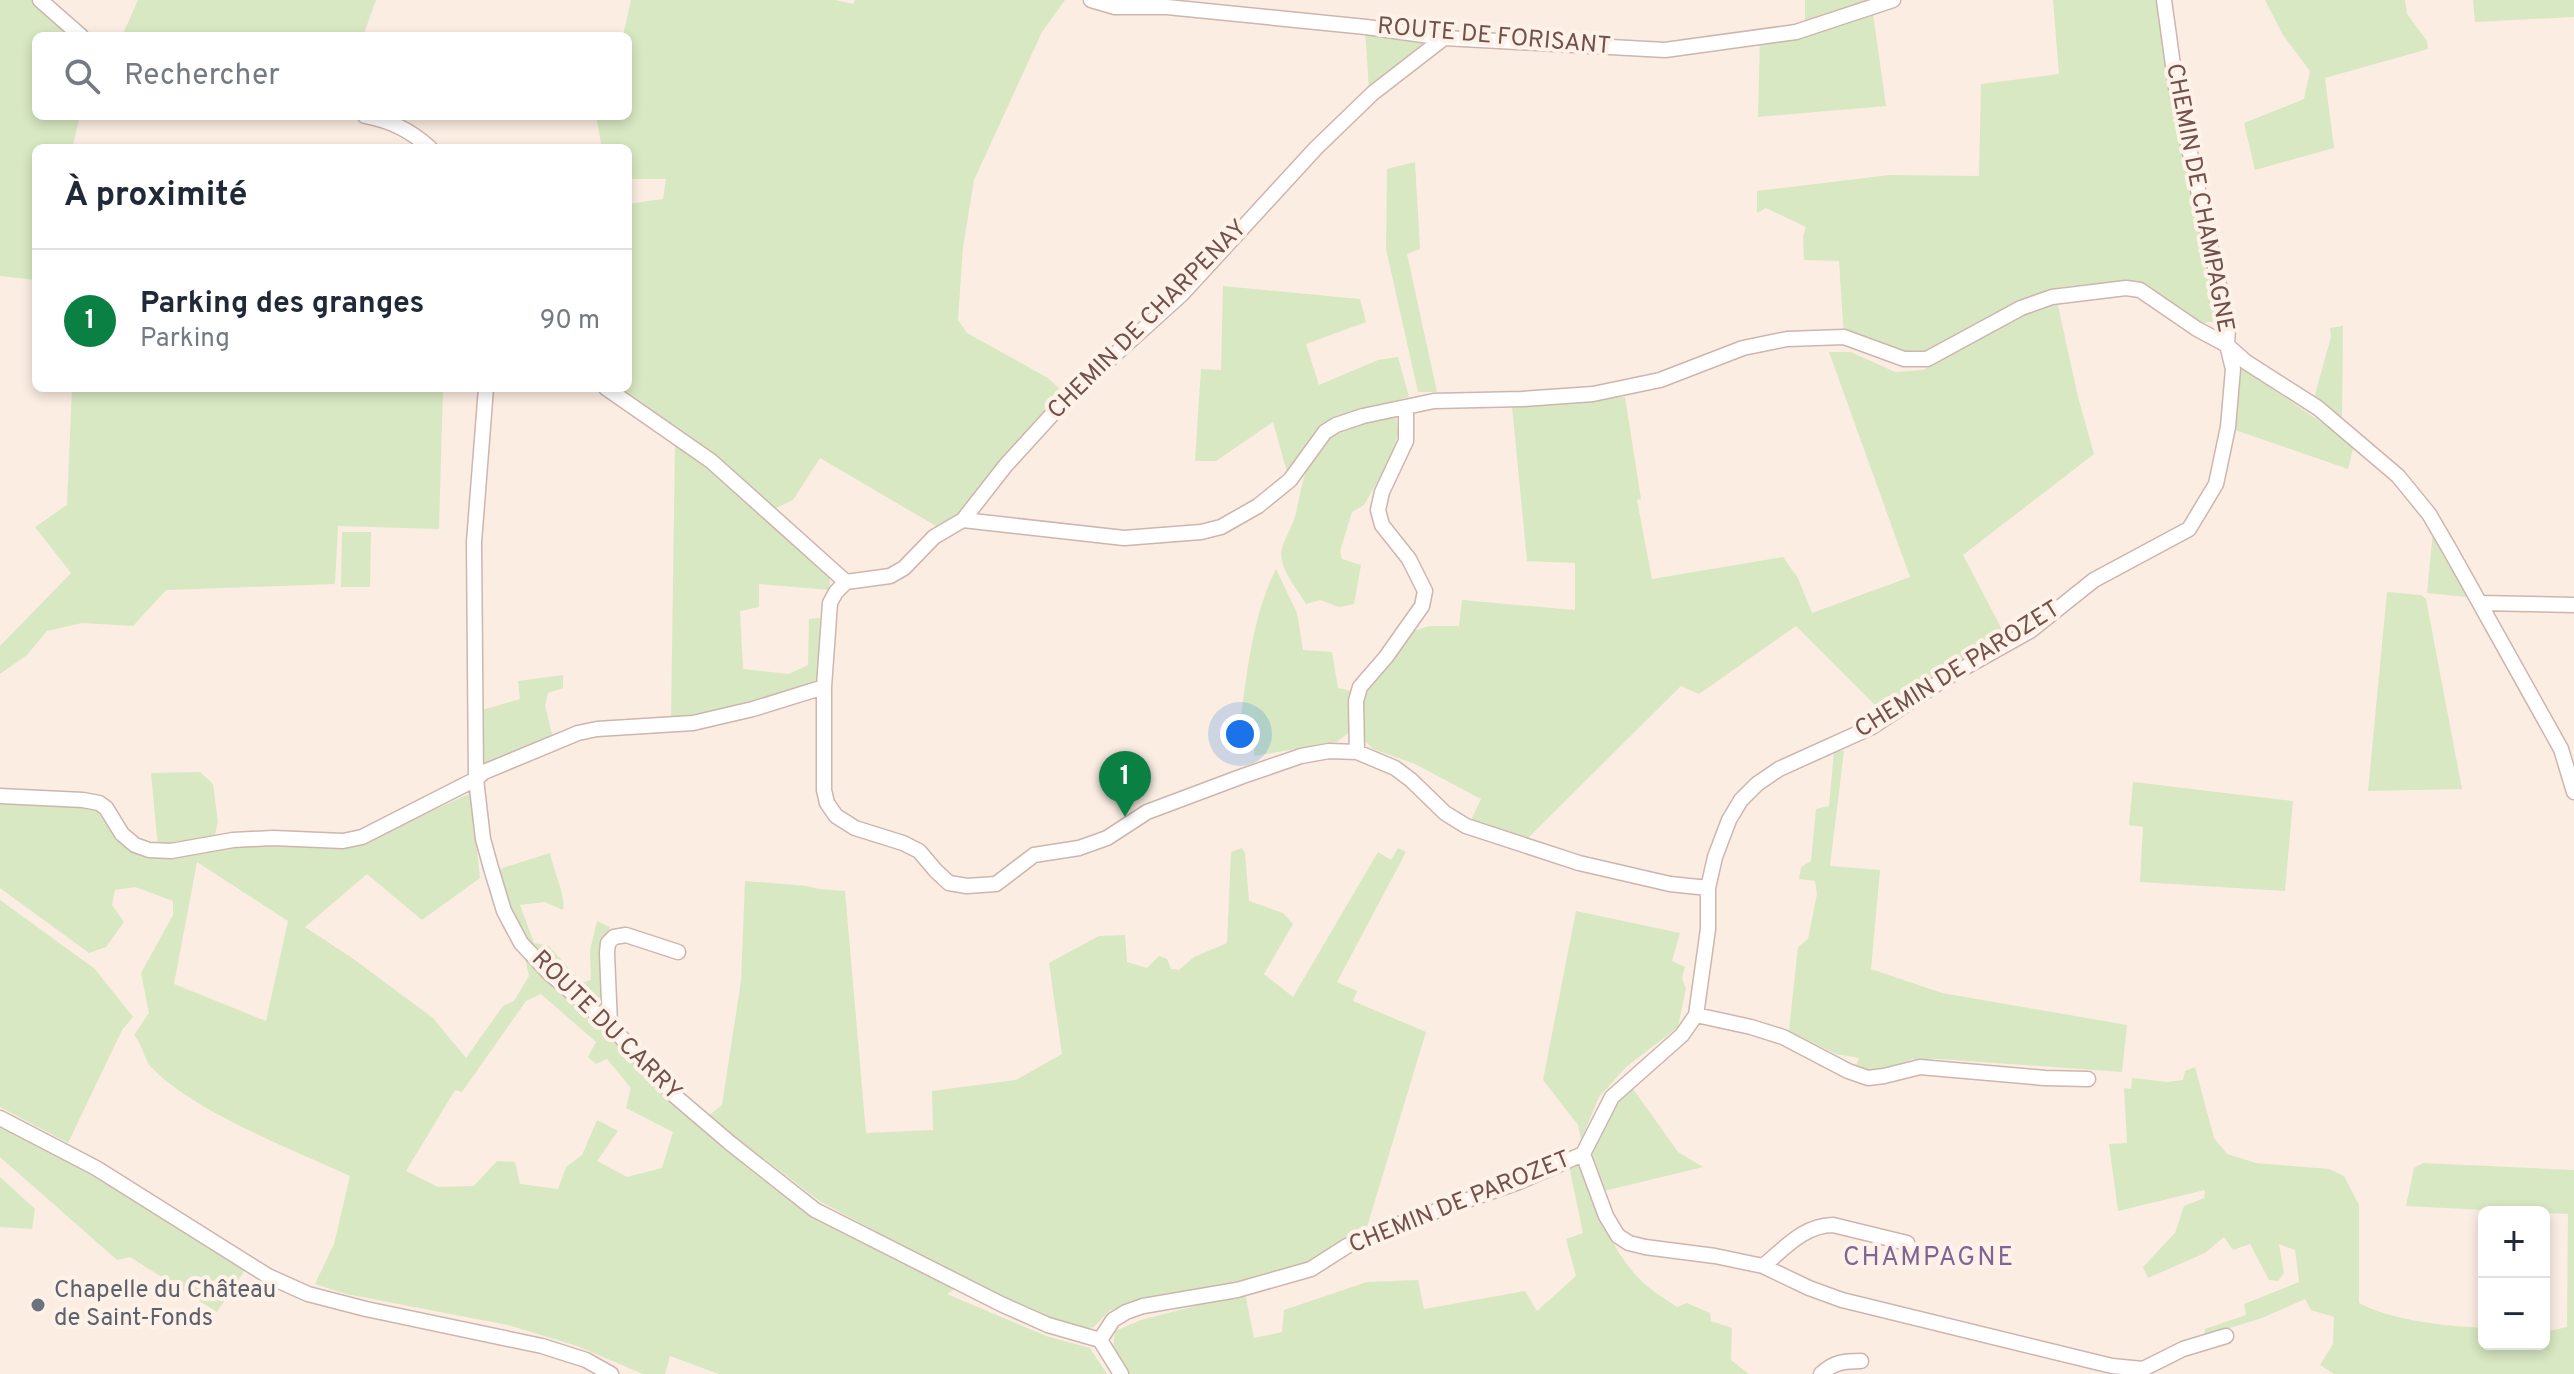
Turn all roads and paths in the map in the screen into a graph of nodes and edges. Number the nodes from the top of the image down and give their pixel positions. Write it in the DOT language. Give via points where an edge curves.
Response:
graph roads {
  1 [pos="40,0"];
  2 [pos="1091,0"];
  3 [pos="1893,0"];
  4 [pos="2164,0"];
  5 [pos="76,32"];
  6 [pos="1444,38"];
  7 [pos="385,120"];
  8 [pos="426,144"];
  9 [pos="2227,345"];
  10 [pos="486,392"];
  11 [pos="612,392"];
  12 [pos="1406,407"];
  13 [pos="963,520"];
  14 [pos="846,582"];
  15 [pos="2480,603"];
  16 [pos="2574,605"];
  17 [pos="824,687"];
  18 [pos="1357,752"];
  19 [pos="476,779"];
  20 [pos="2574,792"];
  21 [pos="0,796"];
  22 [pos="1708,888"];
  23 [pos="678,952"];
  24 [pos="1696,1015"];
  25 [pos="610,1025"];
  26 [pos="2088,1079"];
  27 [pos="0,1118"];
  28 [pos="1583,1154"];
  29 [pos="1907,1243"];
  30 [pos="1763,1266"];
  31 [pos="2226,1336"];
  32 [pos="1100,1340"];
  33 [pos="1861,1361"];
  34 [pos="611,1374"];
  35 [pos="1121,1374"];
  36 [pos="1821,1374"];
  1 -- 5 [label="street"];
  2 -- 6 [label="street, ROUTE DE FORISANT" via="1115,7 1167,7"];
  3 -- 6 [label="street, ROUTE DE FORISANT" via="1796,32 1665,50"];
  4 -- 9 [label="street, CHEMIN DE CHAMPAGNE" via="2177,94 2228,326"];
  6 -- 13 [label="street, CHEMIN DE CHARPENAY" via="1373,93 1316,148 1182,294 1068,397"];
  7 -- 8 [label="street"];
  9 -- 12 [label="street" via="2151,296 2126,288 2052,297 2021,308 1927,359 1904,359 1844,337 1787,339 1743,348 1660,380 1593,394 1434,401"];
  9 -- 15 [label="street, CHEMIN DE CHAMPAGNE" via="2318,408 2398,476 2429,514"];
  9 -- 22 [label="street, CHEMIN DE PAROZET" via="2233,369 2228,427 2216,484 2189,529 2101,575 2030,631 1872,727 1757,784 1729,820"];
  10 -- 19 [label="street, ROUTE DU CARRY" via="474,542"];
  11 -- 14 [label="street" via="711,461"];
  12 -- 13 [label="street" via="1325,432 1290,480 1221,527 1124,538"];
  12 -- 18 [label="street" via="1406,441 1378,510 1382,525 1409,559 1425,591 1422,606 1360,687"];
  13 -- 14 [label="street, CHEMIN DE CHARPENAY" via="934,537 890,576"];
  14 -- 17 [label="street" via="830,603"];
  15 -- 16 [label="street"];
  15 -- 20 [label="street, CHEMIN DE CHAMPAGNE" via="2561,749"];
  17 -- 18 [label="street" via="824,790 836,816 919,851 949,883 967,886 996,884 1034,855 1107,838 1147,812 1301,756"];
  17 -- 19 [label="street" via="693,723 578,733"];
  18 -- 22 [label="street" via="1395,768 1466,826 1579,863"];
  19 -- 21 [label="street" via="352,839 233,840 171,851 135,845 99,803"];
  19 -- 25 [label="street, ROUTE DU CARRY" via="483,839 504,911 521,943"];
  22 -- 24 [label="street, CHEMIN DE PAROZET"];
  23 -- 25 [label="street" via="626,935 608,943"];
  24 -- 26 [label="street" via="1783,1037 1868,1078 1920,1067"];
  24 -- 28 [label="street, CHEMIN DE PAROZET" via="1682,1035 1612,1097"];
  25 -- 32 [label="street, ROUTE DU CARRY" via="675,1096 815,1210 1013,1310"];
  27 -- 34 [label="street" via="96,1168 268,1276 308,1294 542,1346"];
  28 -- 30 [label="street" via="1606,1216 1629,1243"];
  28 -- 32 [label="street, CHEMIN DE PAROZET" via="1399,1224 1347,1246 1311,1269 1126,1312 1113,1320"];
  29 -- 30 [label="street" via="1823,1225 1806,1231"];
  30 -- 31 [label="street" via="1842,1300 2112,1366 2143,1369"];
  32 -- 35 [label="street"];
  33 -- 36 [label="street" via="1842,1361"];
}
